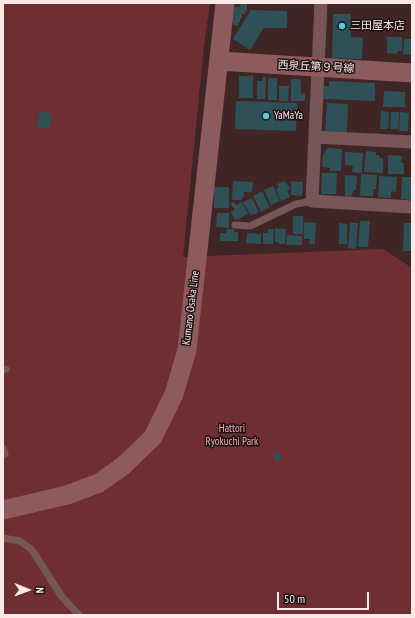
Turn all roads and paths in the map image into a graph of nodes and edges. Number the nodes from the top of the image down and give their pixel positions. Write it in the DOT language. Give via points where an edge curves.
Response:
graph roads {
  1 [pos="225,3"];
  2 [pos="321,3"];
  3 [pos="219,61"];
  4 [pos="317,67"];
  5 [pos="412,73"];
  6 [pos="315,137"];
  7 [pos="412,142"];
  8 [pos="312,201"];
  9 [pos="412,207"];
  10 [pos="235,225"];
  11 [pos="3,448"];
  12 [pos="3,454"];
  13 [pos="3,510"];
  14 [pos="3,538"];
  15 [pos="80,615"];
  1 -- 3 [label="main road, Kumano Osaka Line"];
  2 -- 4 [label="street"];
  3 -- 4 [label="main road, 西泉丘第９号線"];
  3 -- 13 [label="main road, Kumano Osaka Line" via="187,350 174,394 153,437 123,466 99,482 67,495"];
  4 -- 5 [label="main road, 西泉丘第９号線"];
  4 -- 6 [label="street"];
  6 -- 7 [label="street"];
  6 -- 8 [label="street"];
  8 -- 9 [label="street"];
  8 -- 10 [label="lane" via="296,204 250,226"];
  11 -- 12 [label="lane"];
  14 -- 15 [label="lane" via="20,541 32,550 62,597"];
}
